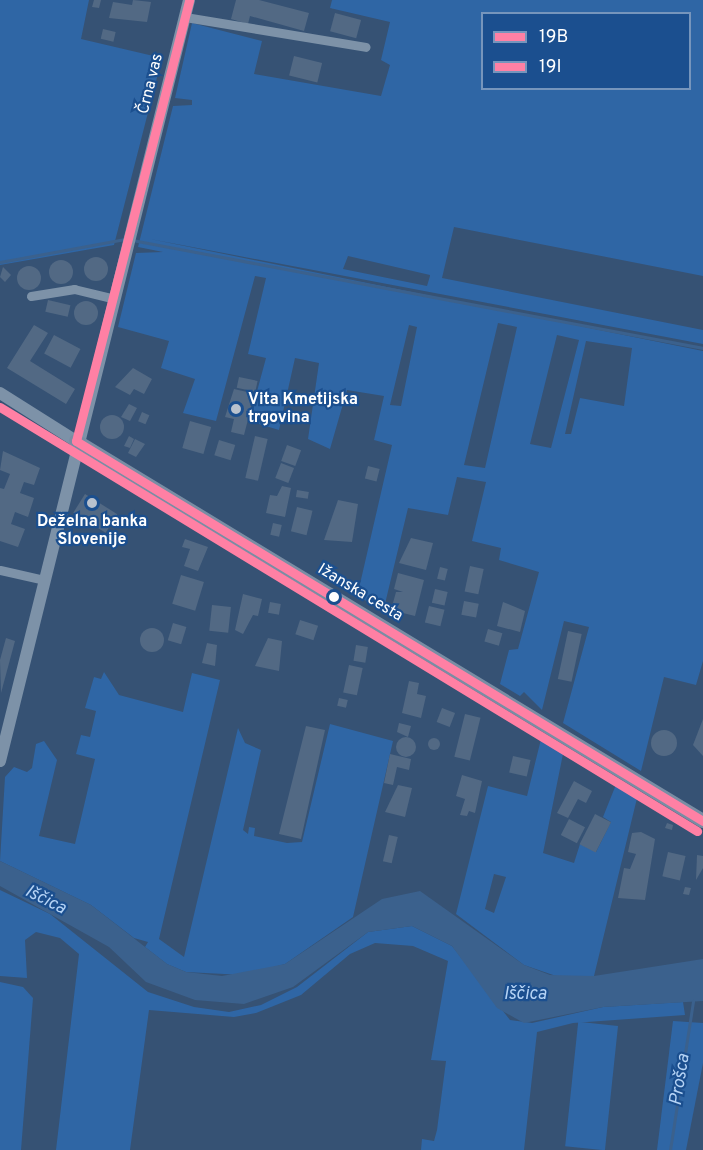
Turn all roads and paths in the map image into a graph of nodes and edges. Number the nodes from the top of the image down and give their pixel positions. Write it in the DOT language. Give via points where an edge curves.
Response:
graph roads {
  1 [pos="189,0"];
  2 [pos="185,17"];
  3 [pos="366,47"];
  4 [pos="31,296"];
  5 [pos="115,299"];
  6 [pos="0,393"];
  7 [pos="76,441"];
  8 [pos="0,570"];
  9 [pos="44,580"];
  10 [pos="0,762"];
  11 [pos="703,821"];
  1 -- 2 [label="street, Črna vas"];
  2 -- 3 [label="street"];
  2 -- 5 [label="street, Črna vas"];
  4 -- 5 [label="street" via="74,289"];
  5 -- 7 [label="street, Črna vas"];
  6 -- 7 [label="street, Ižanska cesta"];
  7 -- 9 [label="street, Črna vas"];
  7 -- 11 [label="main road, Ižanska cesta"];
  8 -- 9 [label="street"];
  9 -- 10 [label="street, Črna vas"];
}
